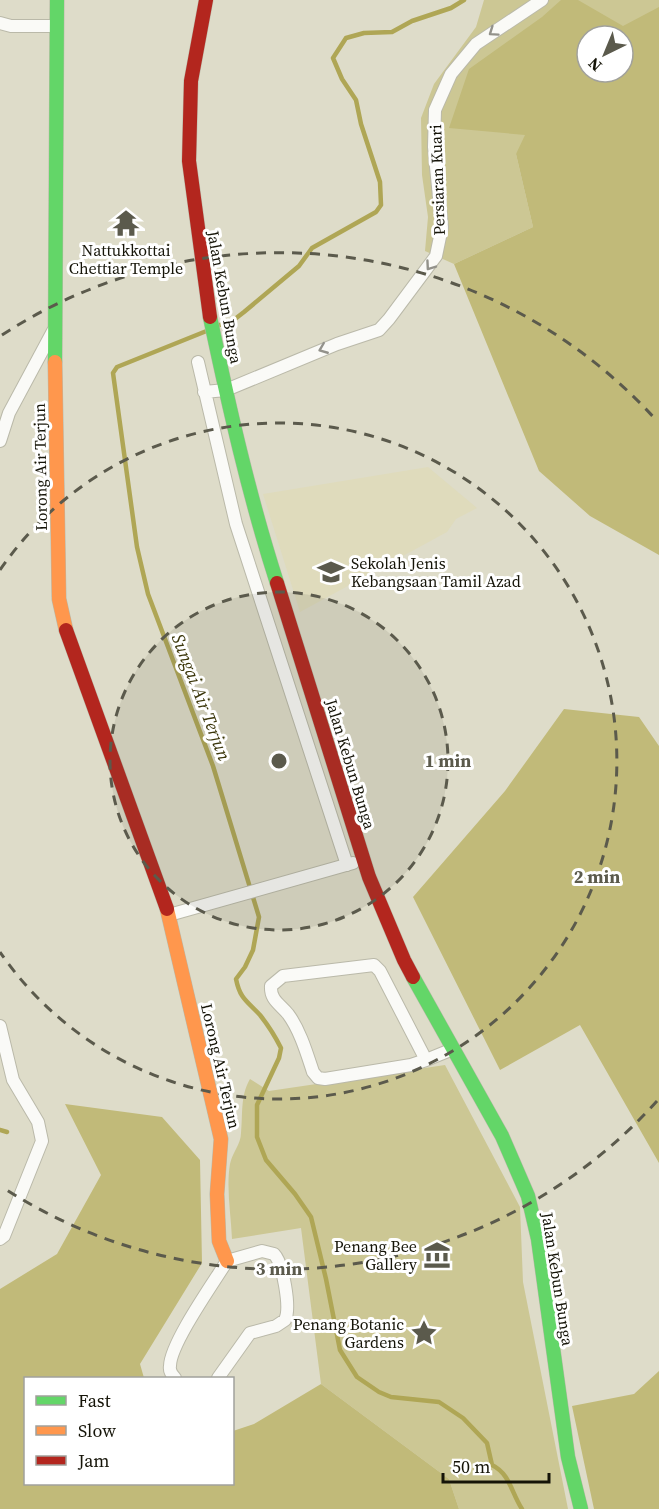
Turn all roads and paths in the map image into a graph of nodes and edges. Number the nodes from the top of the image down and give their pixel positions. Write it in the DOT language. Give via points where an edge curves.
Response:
graph roads {
  1 [pos="57,0"];
  2 [pos="206,0"];
  3 [pos="542,0"];
  4 [pos="0,23"];
  5 [pos="57,26"];
  6 [pos="54,330"];
  7 [pos="198,362"];
  8 [pos="226,390"];
  9 [pos="204,392"];
  10 [pos="0,441"];
  11 [pos="363,860"];
  12 [pos="347,865"];
  13 [pos="170,915"];
  14 [pos="0,1026"];
  15 [pos="453,1048"];
  16 [pos="426,1060"];
  17 [pos="0,1239"];
  18 [pos="227,1261"];
  19 [pos="174,1377"];
  20 [pos="219,1377"];
  21 [pos="581,1509"];
  1 -- 5 [label="street, Lorong Air Terjun"];
  2 -- 8 [label="street, Jalan Kebun Bunga" via="191,81 189,161 208,310"];
  3 -- 8 [label="street, Persiaran Kuari, one-way" via="476,44 451,74 435,110 434,147 442,227 436,256 389,319 379,330"];
  4 -- 5 [label="street"];
  5 -- 6 [label="street, Lorong Air Terjun"];
  6 -- 10 [label="street" via="9,412"];
  6 -- 13 [label="street, Lorong Air Terjun" via="59,599 65,628"];
  7 -- 9 [label="street"];
  8 -- 9 [label="street, Persiaran Kuari"];
  8 -- 11 [label="street, Jalan Kebun Bunga" via="256,520"];
  9 -- 12 [label="street" via="236,524"];
  11 -- 12 [label="street"];
  11 -- 15 [label="street, Jalan Kebun Bunga" via="404,960"];
  12 -- 13 [label="street"];
  13 -- 18 [label="street, Lorong Air Terjun" via="221,1139 219,1241"];
  14 -- 17 [label="street" via="13,1080 38,1122 42,1142"];
  15 -- 16 [label="street"];
  15 -- 21 [label="street, Jalan Kebun Bunga" via="502,1136 528,1196 538,1239 568,1457"];
  16 -- 16 [label="street" via="377,966 283,976 271,986 270,993 290,1016 314,1072 322,1079"];
  18 -- 19 [label="street" via="171,1358 170,1372"];
  18 -- 20 [label="street" via="262,1251 274,1254 280,1263 288,1315 281,1324 250,1333"];
}
